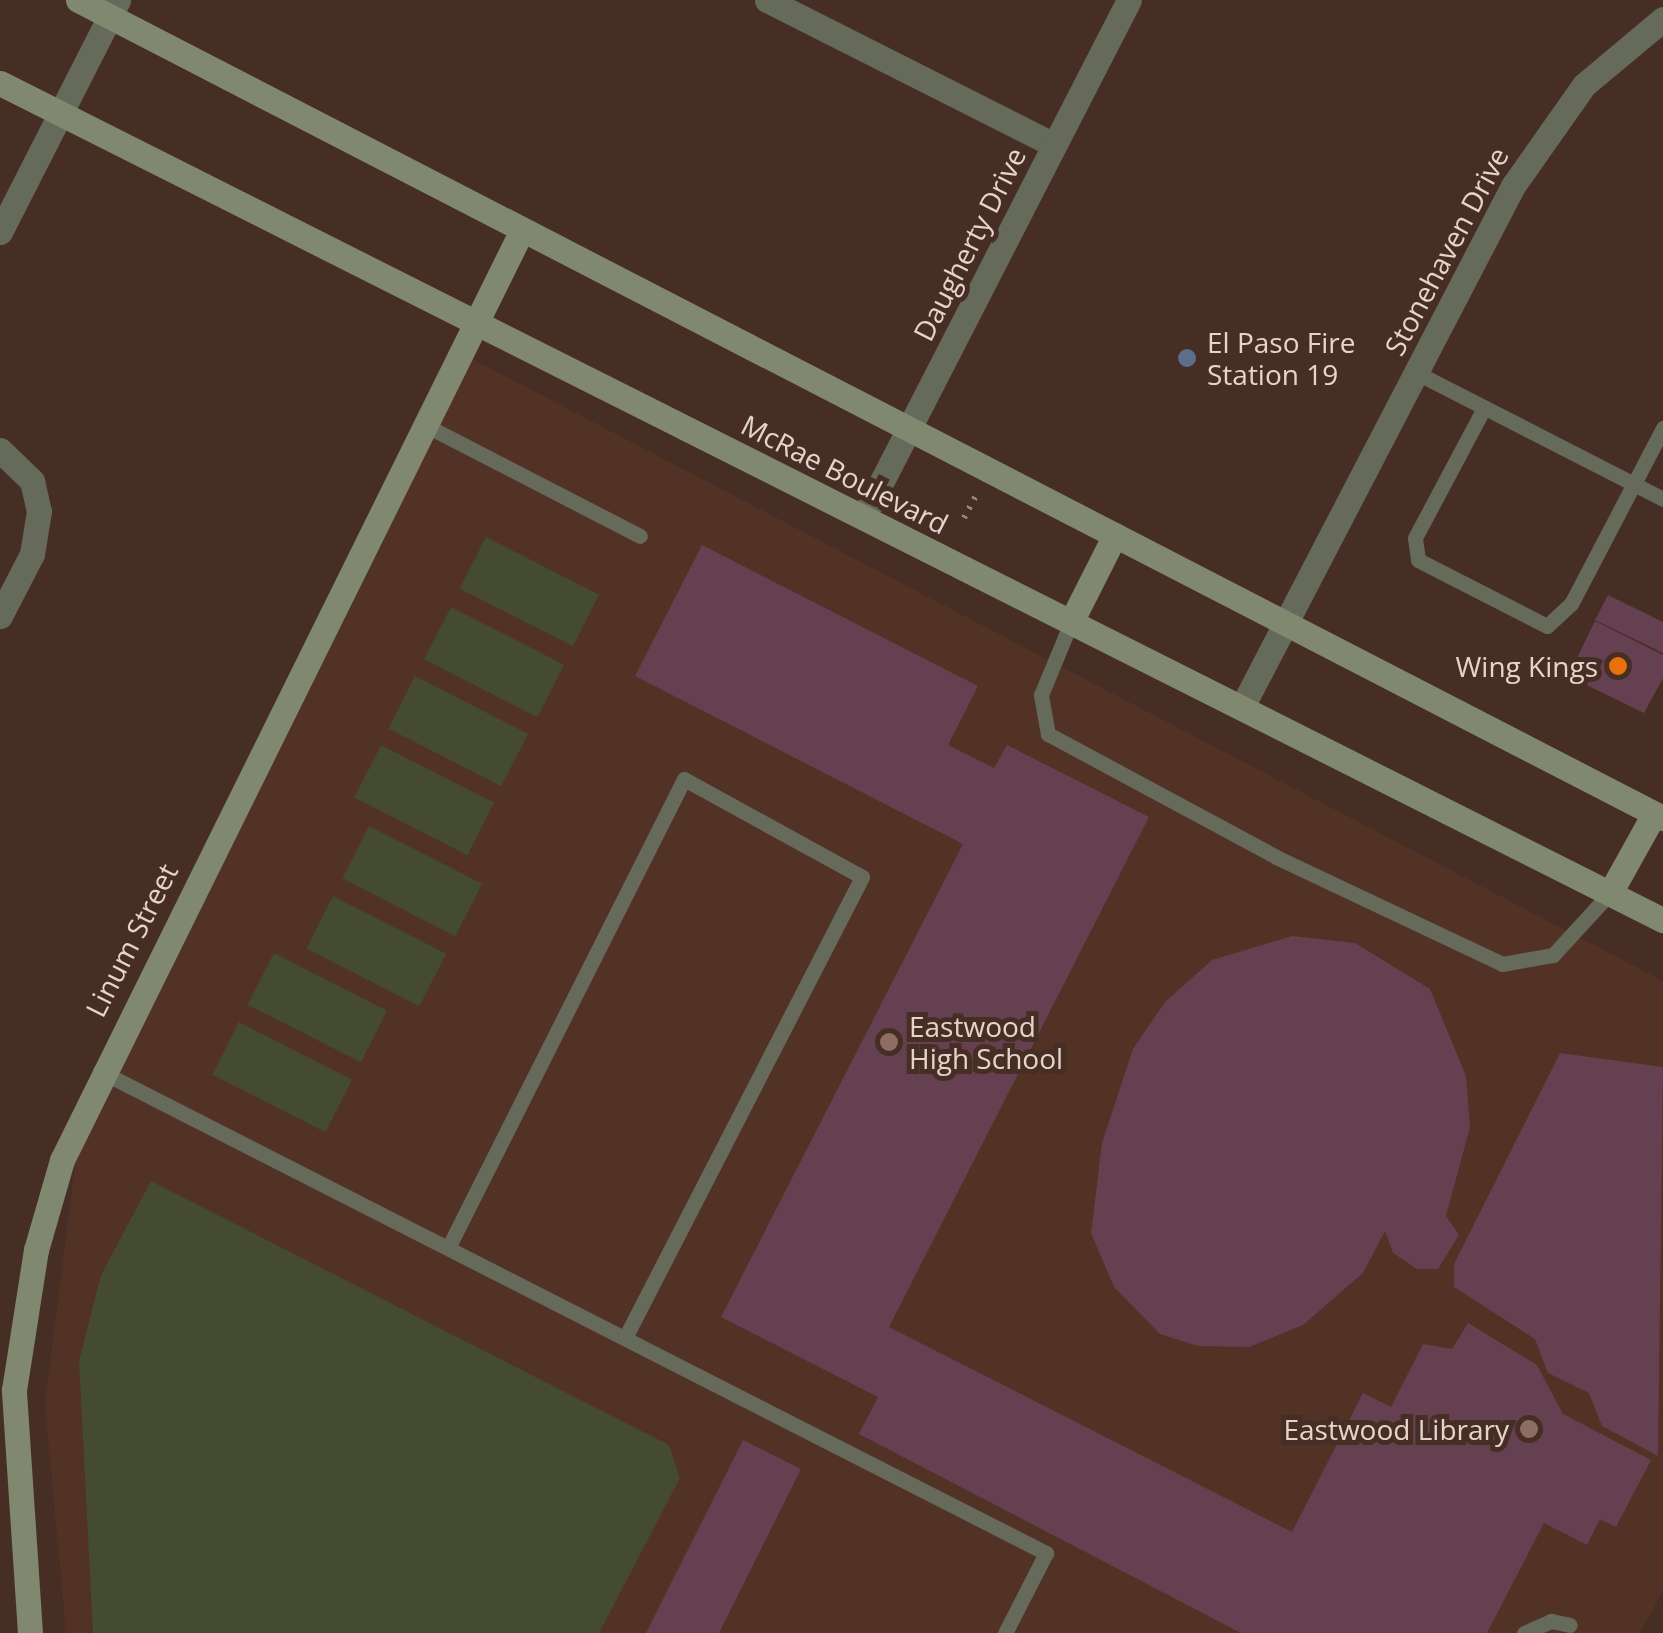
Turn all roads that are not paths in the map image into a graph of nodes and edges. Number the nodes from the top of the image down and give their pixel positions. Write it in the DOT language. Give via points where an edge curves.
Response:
graph roads {
  1 [pos="78,0"];
  2 [pos="767,0"];
  3 [pos="1129,0"];
  4 [pos="114,8"];
  5 [pos="1663,19"];
  6 [pos="0,83"];
  7 [pos="60,113"];
  8 [pos="1054,145"];
  9 [pos="0,232"];
  10 [pos="522,232"];
  11 [pos="474,322"];
  12 [pos="1415,372"];
  13 [pos="1484,408"];
  14 [pos="423,424"];
  15 [pos="1663,428"];
  16 [pos="908,430"];
  17 [pos="0,450"];
  18 [pos="1634,484"];
  19 [pos="1663,499"];
  20 [pos="864,516"];
  21 [pos="1115,535"];
  22 [pos="640,536"];
  23 [pos="0,616"];
  24 [pos="1072,620"];
  25 [pos="1285,622"];
  26 [pos="1243,705"];
  27 [pos="1660,810"];
  28 [pos="1610,892"];
  29 [pos="1663,920"];
  30 [pos="99,1070"];
  31 [pos="448,1248"];
  32 [pos="624,1338"];
  33 [pos="1568,1629"];
  34 [pos="30,1633"];
  35 [pos="1005,1633"];
  36 [pos="1524,1633"];
  37 [pos="1589,1633"];
  1 -- 4 [label="main road"];
  2 -- 8 [label="street"];
  3 -- 8 [label="street, Daugherty Drive"];
  4 -- 7 [label="street"];
  4 -- 10 [label="main road"];
  5 -- 12 [label="street, Stonehaven Drive" via="1584,86 1540,142"];
  6 -- 7 [label="main road, McRae Boulevard"];
  7 -- 9 [label="street"];
  7 -- 11 [label="main road, McRae Boulevard"];
  8 -- 16 [label="street, Daugherty Drive"];
  10 -- 11 [label="main road, Linum Street"];
  10 -- 16 [label="main road"];
  11 -- 14 [label="main road, Linum Street"];
  11 -- 20 [label="main road, McRae Boulevard"];
  12 -- 13 [label="lane"];
  12 -- 25 [label="street, Stonehaven Drive"];
  13 -- 18 [label="lane"];
  13 -- 18 [label="lane" via="1415,538 1418,560 1530,622 1559,620"];
  14 -- 22 [label="lane"];
  14 -- 30 [label="main road, Linum Street"];
  15 -- 18 [label="lane"];
  16 -- 20 [label="street, Daugherty Drive"];
  16 -- 21 [label="main road"];
  17 -- 23 [label="street" via="32,481 39,511 32,554"];
  18 -- 19 [label="lane"];
  20 -- 24 [label="main road, McRae Boulevard"];
  21 -- 24 [label="main road"];
  21 -- 25 [label="main road"];
  24 -- 26 [label="main road, McRae Boulevard"];
  24 -- 28 [label="lane" via="1041,695 1048,734 1276,857 1502,964 1553,955"];
  25 -- 26 [label="street, Stonehaven Drive"];
  25 -- 27 [label="main road"];
  26 -- 28 [label="main road, McRae Boulevard"];
  27 -- 28 [label="main road"];
  28 -- 29 [label="main road, McRae Boulevard"];
  30 -- 31 [label="lane"];
  30 -- 34 [label="main road, Linum Street" via="62,1160 14,1390"];
  31 -- 32 [label="lane"];
  31 -- 32 [label="lane" via="684,780 862,876"];
  32 -- 35 [label="lane" via="1046,1553"];
  33 -- 36 [label="lane" via="1551,1620"];
  33 -- 37 [label="lane"];
}
